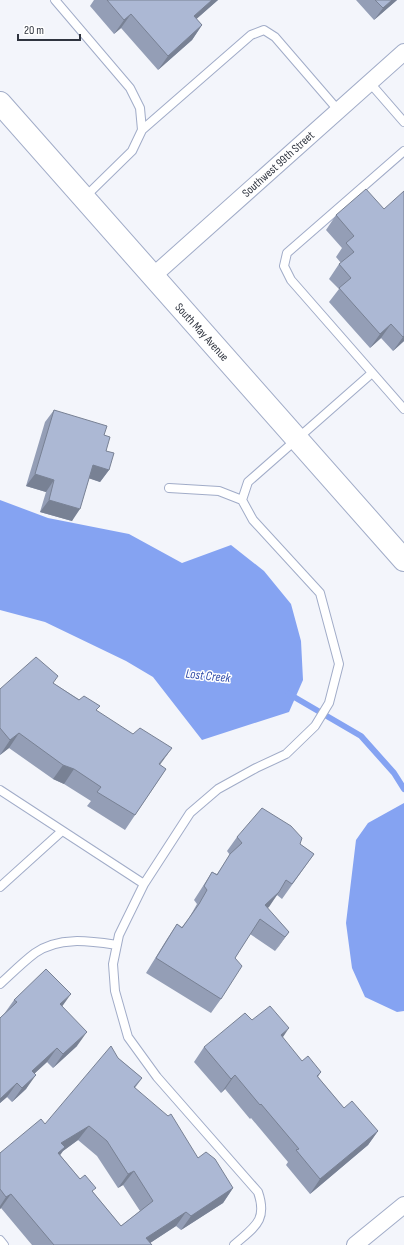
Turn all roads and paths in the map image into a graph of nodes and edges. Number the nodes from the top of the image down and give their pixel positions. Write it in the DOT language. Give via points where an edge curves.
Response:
graph roads {
  1 [pos="55,0"];
  2 [pos="404,52"];
  3 [pos="370,83"];
  4 [pos="0,103"];
  5 [pos="338,110"];
  6 [pos="404,122"];
  7 [pos="142,130"];
  8 [pos="404,151"];
  9 [pos="84,198"];
  10 [pos="153,276"];
  11 [pos="372,373"];
  12 [pos="404,409"];
  13 [pos="298,439"];
  14 [pos="169,488"];
  15 [pos="242,500"];
  16 [pos="404,560"];
  17 [pos="0,790"];
  18 [pos="62,831"];
  19 [pos="144,884"];
  20 [pos="0,887"];
  21 [pos="117,945"];
  22 [pos="0,984"];
  23 [pos="404,1205"];
  24 [pos="0,1240"];
  25 [pos="4,1245"];
  26 [pos="234,1245"];
  27 [pos="355,1245"];
  1 -- 7 [label="lane" via="130,88 140,108"];
  2 -- 3 [label="street, Southwest 99th Street"];
  3 -- 5 [label="street, Southwest 99th Street"];
  3 -- 6 [label="lane"];
  4 -- 9 [label="main road, South May Avenue"];
  5 -- 7 [label="lane" via="275,37 264,30 251,35"];
  5 -- 10 [label="street, Southwest 99th Street"];
  7 -- 9 [label="lane" via="132,152"];
  8 -- 11 [label="lane" via="287,253 284,266 291,280"];
  9 -- 10 [label="main road, South May Avenue"];
  10 -- 13 [label="main road, South May Avenue"];
  11 -- 12 [label="lane"];
  11 -- 13 [label="lane"];
  13 -- 15 [label="lane" via="248,482"];
  13 -- 16 [label="main road, South May Avenue"];
  14 -- 15 [label="lane" via="219,491"];
  15 -- 19 [label="lane" via="253,520 320,593 338,664 329,703 315,726 286,754 218,789 190,813"];
  17 -- 18 [label="lane"];
  18 -- 19 [label="lane"];
  18 -- 20 [label="lane"];
  19 -- 21 [label="lane" via="119,935"];
  21 -- 22 [label="lane" via="88,941 63,942 36,952"];
  21 -- 26 [label="lane" via="113,964 115,991 128,1036 157,1078 258,1192 263,1205 258,1223"];
  23 -- 27 [label="street"];
  24 -- 25 [label="lane"];
}
